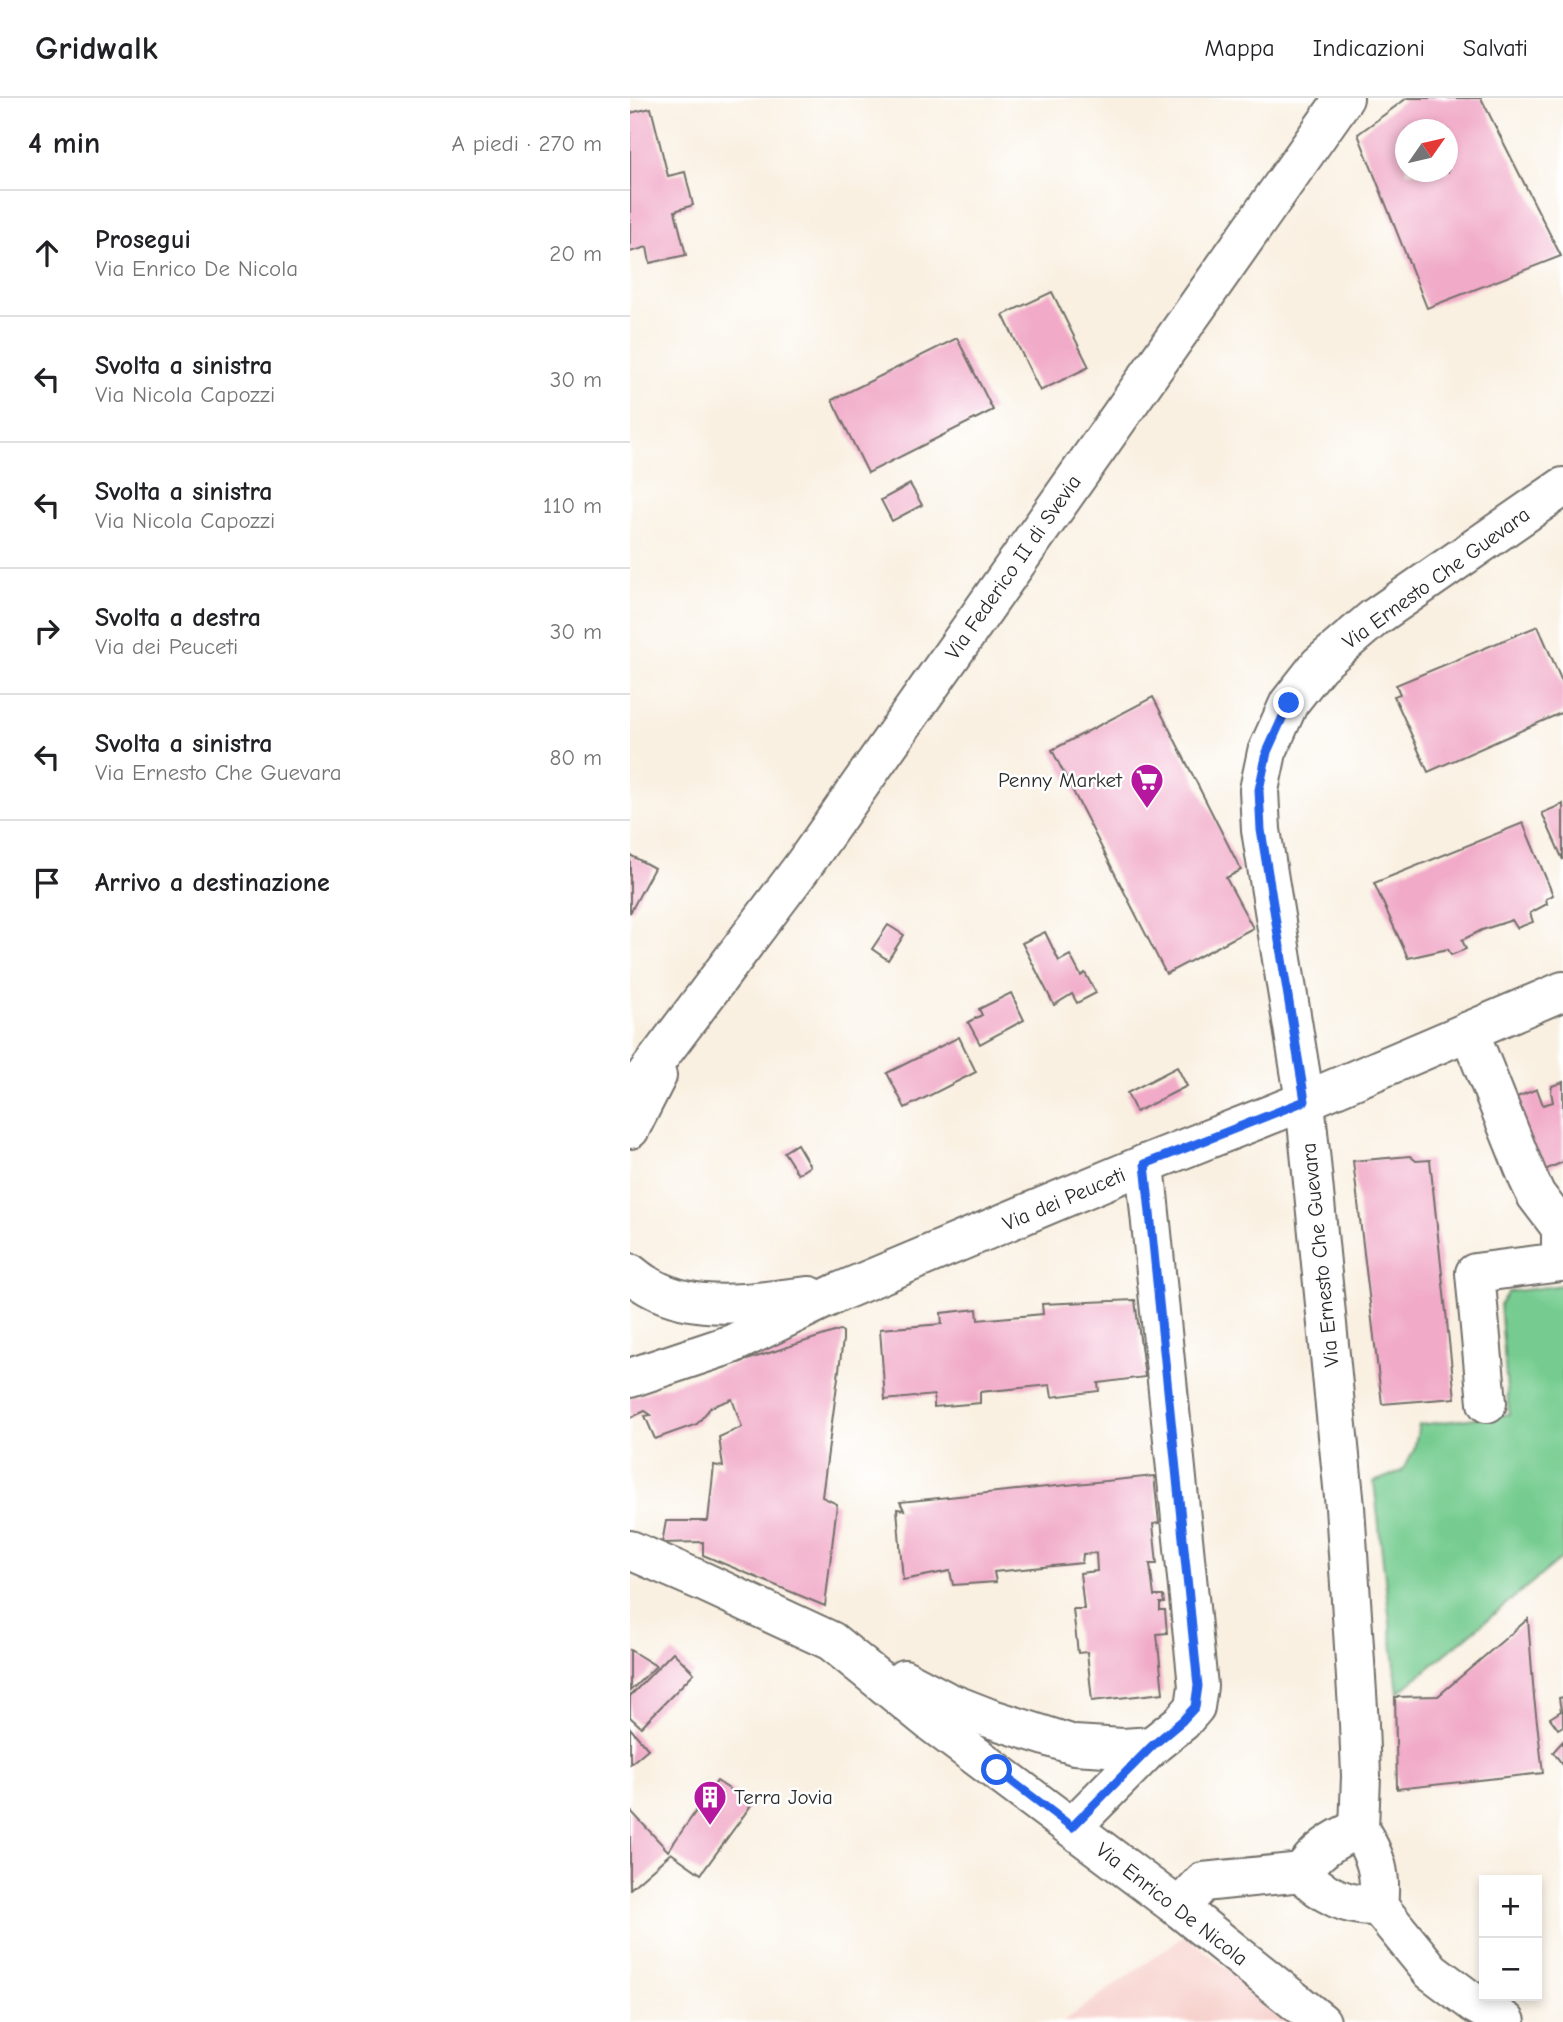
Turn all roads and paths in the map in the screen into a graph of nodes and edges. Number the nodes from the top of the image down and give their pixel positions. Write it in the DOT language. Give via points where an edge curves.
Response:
graph roads {
  1 [pos="1335,103"];
  2 [pos="1563,486"];
  3 [pos="1563,990"];
  4 [pos="1469,1031"];
  5 [pos="679,1033"];
  6 [pos="630,1096"];
  7 [pos="1305,1101"];
  8 [pos="630,1129"];
  9 [pos="1145,1164"];
  10 [pos="1562,1227"];
  11 [pos="634,1279"];
  12 [pos="837,1293"];
  13 [pos="630,1378"];
  14 [pos="1487,1403"];
  15 [pos="630,1550"];
  16 [pos="831,1641"];
  17 [pos="1152,1746"];
  18 [pos="1072,1827"];
  19 [pos="1359,1829"];
  20 [pos="1302,1872"];
  21 [pos="1378,1906"];
  22 [pos="1178,1908"];
  23 [pos="1321,2022"];
  24 [pos="1506,2022"];
  1 -- 5 [label="street, Via Federico II di Svevia" via="803,866"];
  2 -- 7 [label="street, Via Ernesto Che Guevara" via="1374,618 1319,665 1289,703 1267,752 1259,790 1261,830"];
  3 -- 4 [label="street, Via dei Peuceti"];
  4 -- 7 [label="street, Via dei Peuceti"];
  4 -- 10 [label="street" via="1536,1195"];
  5 -- 6 [label="street"];
  5 -- 8 [label="street"];
  7 -- 9 [label="street, Via dei Peuceti"];
  7 -- 19 [label="street, Via Ernesto Che Guevara" via="1345,1507 1359,1724"];
  9 -- 12 [label="street, Via dei Peuceti"];
  9 -- 17 [label="street" via="1198,1686 1195,1707"];
  10 -- 14 [label="street" via="1560,1262 1475,1273"];
  11 -- 12 [label="street" via="694,1304"];
  12 -- 13 [label="street" via="733,1345"];
  15 -- 16 [label="street, Via Enrico De Nicola"];
  16 -- 17 [label="street" via="948,1702 1029,1732 1074,1745"];
  16 -- 18 [label="street, Via Enrico De Nicola"];
  17 -- 18 [label="street"];
  18 -- 22 [label="street, Via Enrico De Nicola"];
  19 -- 20 [label="street" via="1313,1856"];
  19 -- 21 [label="street" via="1381,1883"];
  20 -- 21 [label="street" via="1315,1888 1357,1906"];
  20 -- 22 [label="street" via="1203,1882"];
  21 -- 24 [label="street" via="1431,1971"];
  22 -- 23 [label="street, Via Enrico De Nicola"];
}
